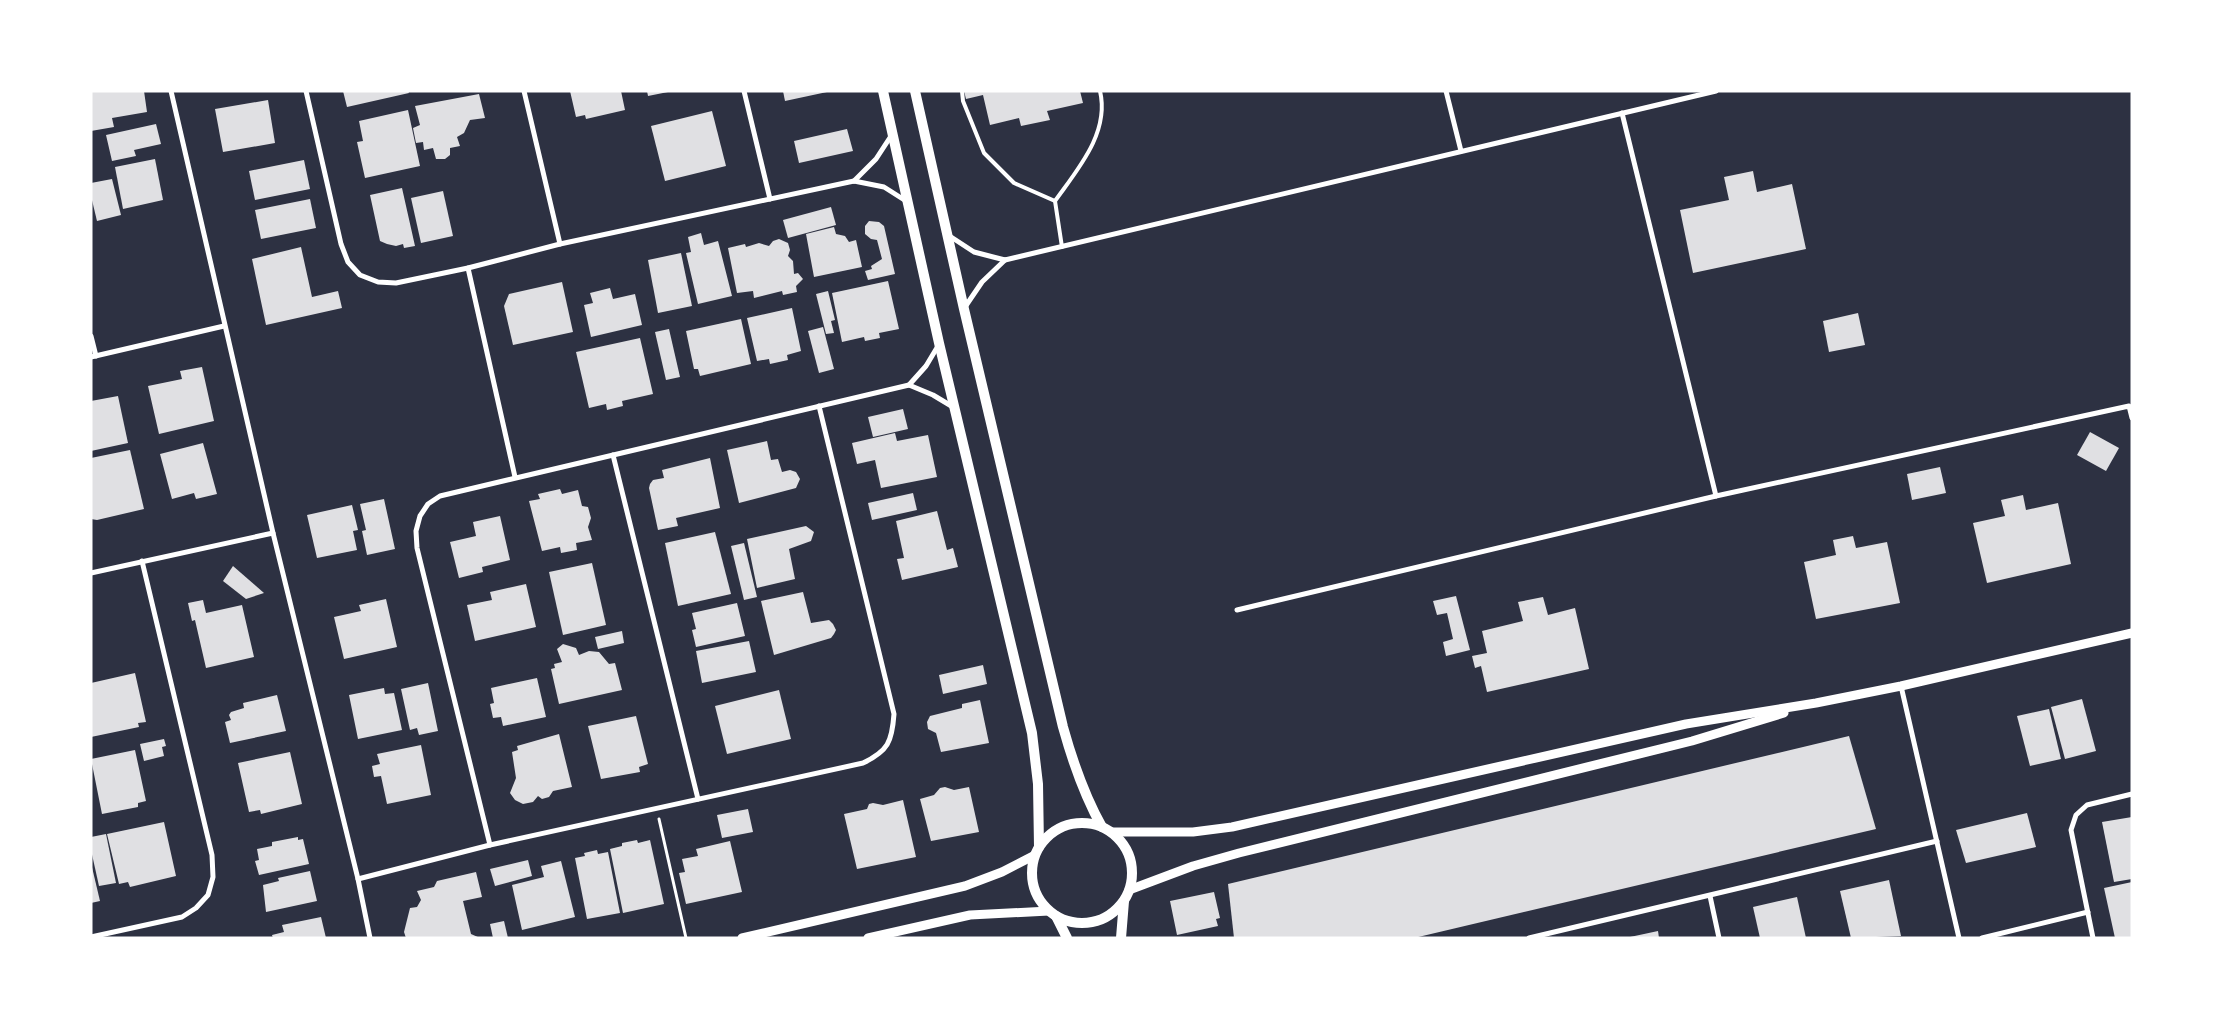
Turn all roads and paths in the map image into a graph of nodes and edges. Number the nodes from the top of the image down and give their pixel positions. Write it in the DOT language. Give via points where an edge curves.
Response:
graph roads {
  1 [pos="171,91"];
  2 [pos="306,91"];
  3 [pos="524,91"];
  4 [pos="744,91"];
  5 [pos="883,91"];
  6 [pos="915,91"];
  7 [pos="962,91"];
  8 [pos="1100,91"];
  9 [pos="1446,91"];
  10 [pos="1716,91"];
  11 [pos="1622,114"];
  12 [pos="893,133"];
  13 [pos="1461,151"];
  14 [pos="854,181"];
  15 [pos="770,199"];
  16 [pos="1055,201"];
  17 [pos="910,205"];
  18 [pos="947,234"];
  19 [pos="560,244"];
  20 [pos="1062,246"];
  21 [pos="1005,260"];
  22 [pos="468,268"];
  23 [pos="964,309"];
  24 [pos="224,326"];
  25 [pos="91,336"];
  26 [pos="939,343"];
  27 [pos="93,356"];
  28 [pos="909,385"];
  29 [pos="819,406"];
  30 [pos="2130,406"];
  31 [pos="956,409"];
  32 [pos="2132,418"];
  33 [pos="614,456"];
  34 [pos="515,477"];
  35 [pos="1716,496"];
  36 [pos="273,534"];
  37 [pos="142,562"];
  38 [pos="91,573"];
  39 [pos="1237,610"];
  40 [pos="2132,633"];
  41 [pos="1901,686"];
  42 [pos="1816,703"];
  43 [pos="2132,794"];
  44 [pos="698,800"];
  45 [pos="657,808"];
  46 [pos="1106,830"];
  47 [pos="1937,841"];
  48 [pos="490,846"];
  49 [pos="1037,851"];
  50 [pos="358,879"];
  51 [pos="1129,890"];
  52 [pos="1710,896"];
  53 [pos="1124,901"];
  54 [pos="2088,912"];
  55 [pos="1052,914"];
  56 [pos="907,928"];
  57 [pos="91,937"];
  58 [pos="370,938"];
  59 [pos="686,938"];
  60 [pos="742,938"];
  61 [pos="868,938"];
  62 [pos="910,938"];
  63 [pos="1067,938"];
  64 [pos="1121,938"];
  65 [pos="1529,938"];
  66 [pos="1719,938"];
  67 [pos="1960,938"];
  68 [pos="1982,938"];
  69 [pos="2093,938"];
  1 -- 24 [label="street"];
  2 -- 22 [label="street" via="341,244 348,262 360,275 378,282 396,283"];
  3 -- 19 [label="street"];
  4 -- 15 [label="street"];
  5 -- 12 [label="main road"];
  6 -- 18 [label="main road"];
  7 -- 16 [label="lane" via="984,153 1014,183"];
  8 -- 16 [label="lane" via="1099,128 1090,151"];
  9 -- 13 [label="street"];
  10 -- 11 [label="street"];
  11 -- 13 [label="street"];
  11 -- 35 [label="street"];
  12 -- 14 [label="street" via="876,159"];
  12 -- 17 [label="main road"];
  13 -- 20 [label="street"];
  14 -- 15 [label="street"];
  14 -- 17 [label="street" via="884,187"];
  15 -- 19 [label="street"];
  16 -- 20 [label="lane"];
  17 -- 26 [label="main road"];
  18 -- 21 [label="street" via="974,252"];
  18 -- 23 [label="main road"];
  19 -- 22 [label="street"];
  20 -- 21 [label="street"];
  21 -- 23 [label="street" via="982,282"];
  22 -- 34 [label="street"];
  23 -- 46 [label="main road" via="1063,727 1087,800"];
  24 -- 27 [label="street"];
  24 -- 36 [label="street"];
  25 -- 27 [label="street"];
  26 -- 28 [label="street" via="926,366"];
  26 -- 31 [label="main road"];
  28 -- 29 [label="street"];
  28 -- 31 [label="street"];
  29 -- 33 [label="street"];
  29 -- 44 [label="street" via="894,714 893,731 888,745 878,756 863,764"];
  30 -- 32 [label="street"];
  30 -- 35 [label="street"];
  31 -- 49 [label="main road" via="1032,733 1038,784"];
  33 -- 34 [label="street"];
  33 -- 44 [label="street"];
  34 -- 48 [label="street" via="440,496 428,504 416,531 417,548"];
  35 -- 39 [label="street"];
  36 -- 37 [label="street"];
  36 -- 50 [label="street"];
  37 -- 38 [label="street"];
  37 -- 57 [label="street" via="212,855 213,877 208,895 196,908 182,916"];
  40 -- 41 [label="street"];
  41 -- 42 [label="street"];
  41 -- 47 [label="street"];
  42 -- 46 [label="street" via="1686,724 1232,827 1193,832"];
  42 -- 51 [label="street" via="1692,741 1239,853"];
  43 -- 54 [label="street" via="2087,805 2076,815 2071,830"];
  44 -- 45 [label="street"];
  45 -- 48 [label="street"];
  45 -- 59 [label="path"];
  46 -- 49 [label="main road" via="1084,823 1067,825 1051,834"];
  46 -- 51 [label="main road" via="1122,843 1130,858 1132,875"];
  47 -- 52 [label="street"];
  47 -- 67 [label="street"];
  48 -- 50 [label="street"];
  49 -- 55 [label="main road" via="1032,867 1035,891"];
  49 -- 60 [label="street" via="1002,872 965,886"];
  50 -- 58 [label="street"];
  51 -- 53 [label="main road"];
  52 -- 65 [label="street"];
  52 -- 66 [label="street"];
  53 -- 55 [label="main road" via="1114,912 1085,924"];
  53 -- 64 [label="main road"];
  54 -- 68 [label="street"];
  54 -- 69 [label="street"];
  55 -- 56 [label="street" via="970,915"];
  55 -- 63 [label="main road"];
  56 -- 61 [label="street"];
  56 -- 62 [label="lane"];
}
